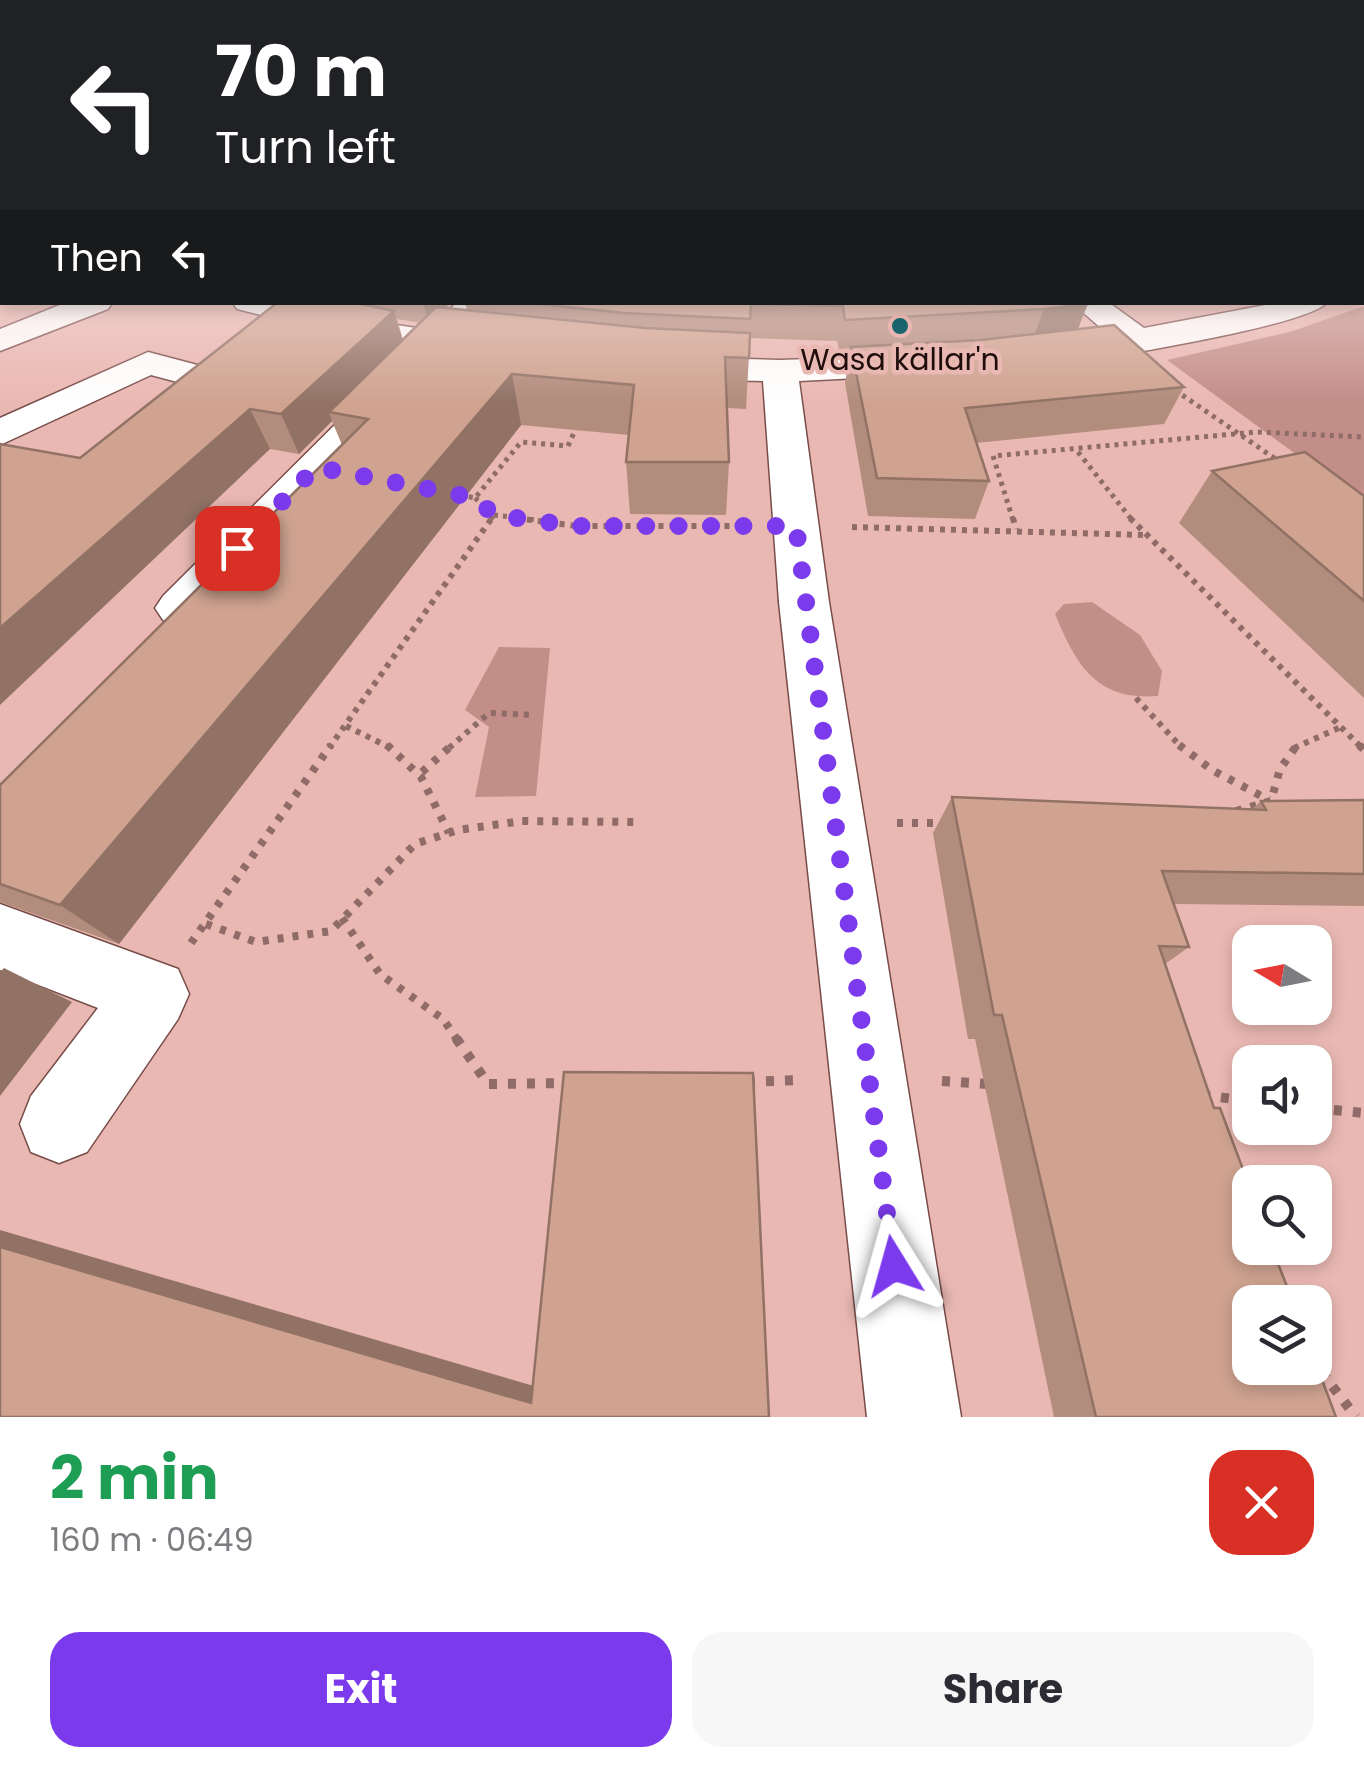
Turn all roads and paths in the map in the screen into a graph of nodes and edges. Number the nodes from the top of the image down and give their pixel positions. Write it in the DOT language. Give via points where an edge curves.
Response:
graph roads {
  1 [pos="90,305"];
  2 [pos="260,305"];
  3 [pos="473,305"];
  4 [pos="1090,305"];
  5 [pos="1303,305"];
  6 [pos="0,341"];
  7 [pos="438,341"];
  8 [pos="1125,345"];
  9 [pos="514,353"];
  10 [pos="1032,358"];
  11 [pos="961,363"];
  12 [pos="603,364"];
  13 [pos="780,370"];
  14 [pos="214,381"];
  15 [pos="1238,431"];
  16 [pos="0,433"];
  17 [pos="1364,437"];
  18 [pos="1078,451"];
  19 [pos="46,457"];
  20 [pos="1289,470"];
  21 [pos="458,495"];
  22 [pos="475,498"];
  23 [pos="494,515"];
  24 [pos="796,526"];
  25 [pos="1016,529"];
  26 [pos="1145,534"];
  27 [pos="151,637"];
  28 [pos="1136,698"];
  29 [pos="534,715"];
  30 [pos="346,726"];
  31 [pos="1341,727"];
  32 [pos="1364,750"];
  33 [pos="422,772"];
  34 [pos="1271,801"];
  35 [pos="1286,810"];
  36 [pos="1234,812"];
  37 [pos="641,822"];
  38 [pos="834,822"];
  39 [pos="950,824"];
  40 [pos="449,833"];
  41 [pos="342,918"];
  42 [pos="205,924"];
  43 [pos="0,938"];
  44 [pos="153,994"];
  45 [pos="868,1077"];
  46 [pos="740,1082"];
  47 [pos="576,1083"];
  48 [pos="1006,1084"];
  49 [pos="1182,1094"];
  50 [pos="1202,1096"];
  51 [pos="1232,1099"];
  52 [pos="1332,1110"];
  53 [pos="1209,1111"];
  54 [pos="1364,1113"];
  55 [pos="58,1124"];
  56 [pos="1331,1385"];
  57 [pos="914,1417"];
  58 [pos="1356,1417"];
  1 -- 6 [label="street"];
  2 -- 7 [label="street"];
  3 -- 7 [label="street"];
  4 -- 8 [label="street"];
  5 -- 8 [label="street"];
  7 -- 9 [label="street"];
  7 -- 27 [label="street"];
  8 -- 10 [label="street"];
  8 -- 15 [label="path"];
  11 -- 13 [label="street"];
  12 -- 13 [label="street"];
  12 -- 22 [label="path" via="568,446 521,442"];
  13 -- 24 [label="street"];
  14 -- 16 [label="street" via="148,363"];
  15 -- 17 [label="path"];
  15 -- 18 [label="path"];
  15 -- 20 [label="path"];
  16 -- 19 [label="street" via="13,450"];
  18 -- 25 [label="path" via="992,456"];
  18 -- 26 [label="path"];
  21 -- 22 [label="path"];
  22 -- 23 [label="path"];
  23 -- 24 [label="path" via="576,526"];
  23 -- 30 [label="path"];
  24 -- 25 [label="path"];
  24 -- 38 [label="street"];
  25 -- 26 [label="path"];
  26 -- 31 [label="path"];
  28 -- 34 [label="path" via="1154,724 1214,774"];
  29 -- 33 [label="path" via="489,713"];
  30 -- 33 [label="path" via="393,746"];
  30 -- 42 [label="path"];
  31 -- 32 [label="path"];
  31 -- 34 [label="path" via="1298,741 1280,764"];
  33 -- 40 [label="path"];
  34 -- 35 [label="path"];
  34 -- 36 [label="path"];
  37 -- 40 [label="path" via="522,821"];
  38 -- 39 [label="path"];
  38 -- 45 [label="street"];
  40 -- 41 [label="path" via="416,844"];
  41 -- 42 [label="path" via="331,931 256,942"];
  41 -- 47 [label="path" via="380,974 443,1019 488,1084"];
  42 -- 44 [label="path"];
  43 -- 44 [label="street"];
  44 -- 55 [label="street"];
  45 -- 46 [label="path"];
  45 -- 48 [label="path"];
  45 -- 57 [label="street"];
  49 -- 50 [label="path"];
  50 -- 51 [label="path"];
  50 -- 53 [label="path"];
  52 -- 54 [label="path"];
  56 -- 58 [label="path"];
}
